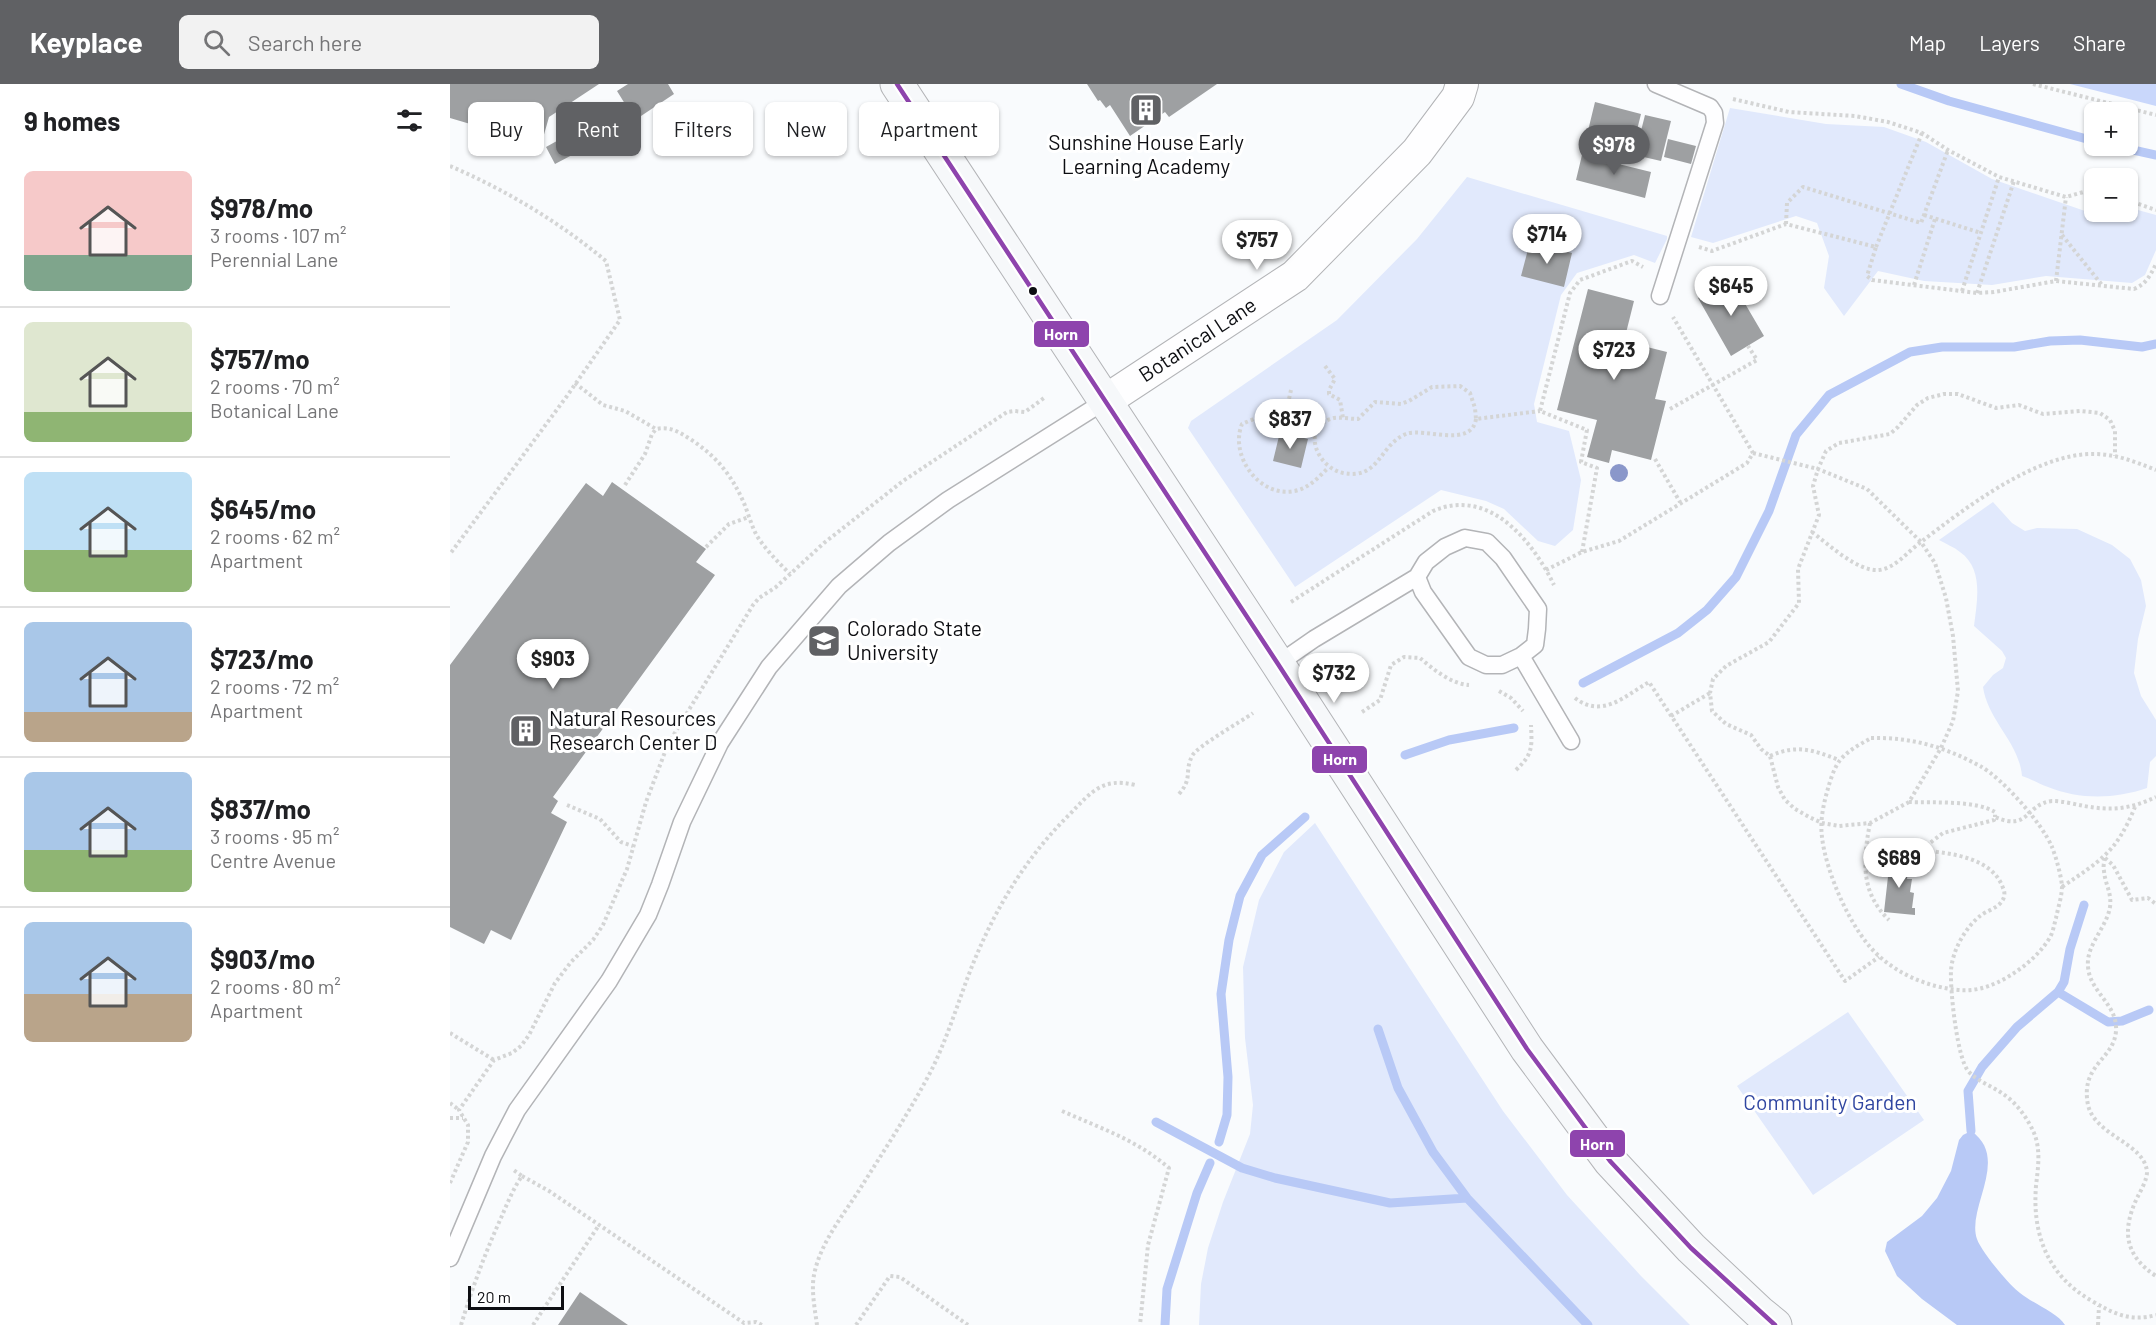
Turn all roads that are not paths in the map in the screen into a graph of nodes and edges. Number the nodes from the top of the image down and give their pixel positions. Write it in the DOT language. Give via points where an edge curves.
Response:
graph roads {
  1 [pos="897,84"];
  2 [pos="1462,84"];
  3 [pos="1656,84"];
  4 [pos="1660,296"];
  5 [pos="1105,401"];
  6 [pos="1417,577"];
  7 [pos="1521,656"];
  8 [pos="1278,664"];
  9 [pos="1571,741"];
  10 [pos="450,1258"];
  11 [pos="1775,1325"];
  1 -- 5 [label="street"];
  2 -- 5 [label="street, Botanical Lane" via="1458,97 1417,152 1295,276"];
  3 -- 4 [label="lane" via="1710,107 1715,123"];
  5 -- 8 [label="street"];
  5 -- 10 [label="lane" via="948,500 889,543 839,586 769,667 720,743 682,822 648,915 609,981 517,1110"];
  6 -- 7 [label="lane" via="1423,592 1469,657 1486,666"];
  6 -- 7 [label="lane" via="1426,562 1445,547 1465,538 1487,542 1503,558 1538,609 1535,645"];
  6 -- 8 [label="lane"];
  7 -- 9 [label="lane"];
  8 -- 11 [label="street" via="1527,1049 1610,1161 1691,1248"];
}
